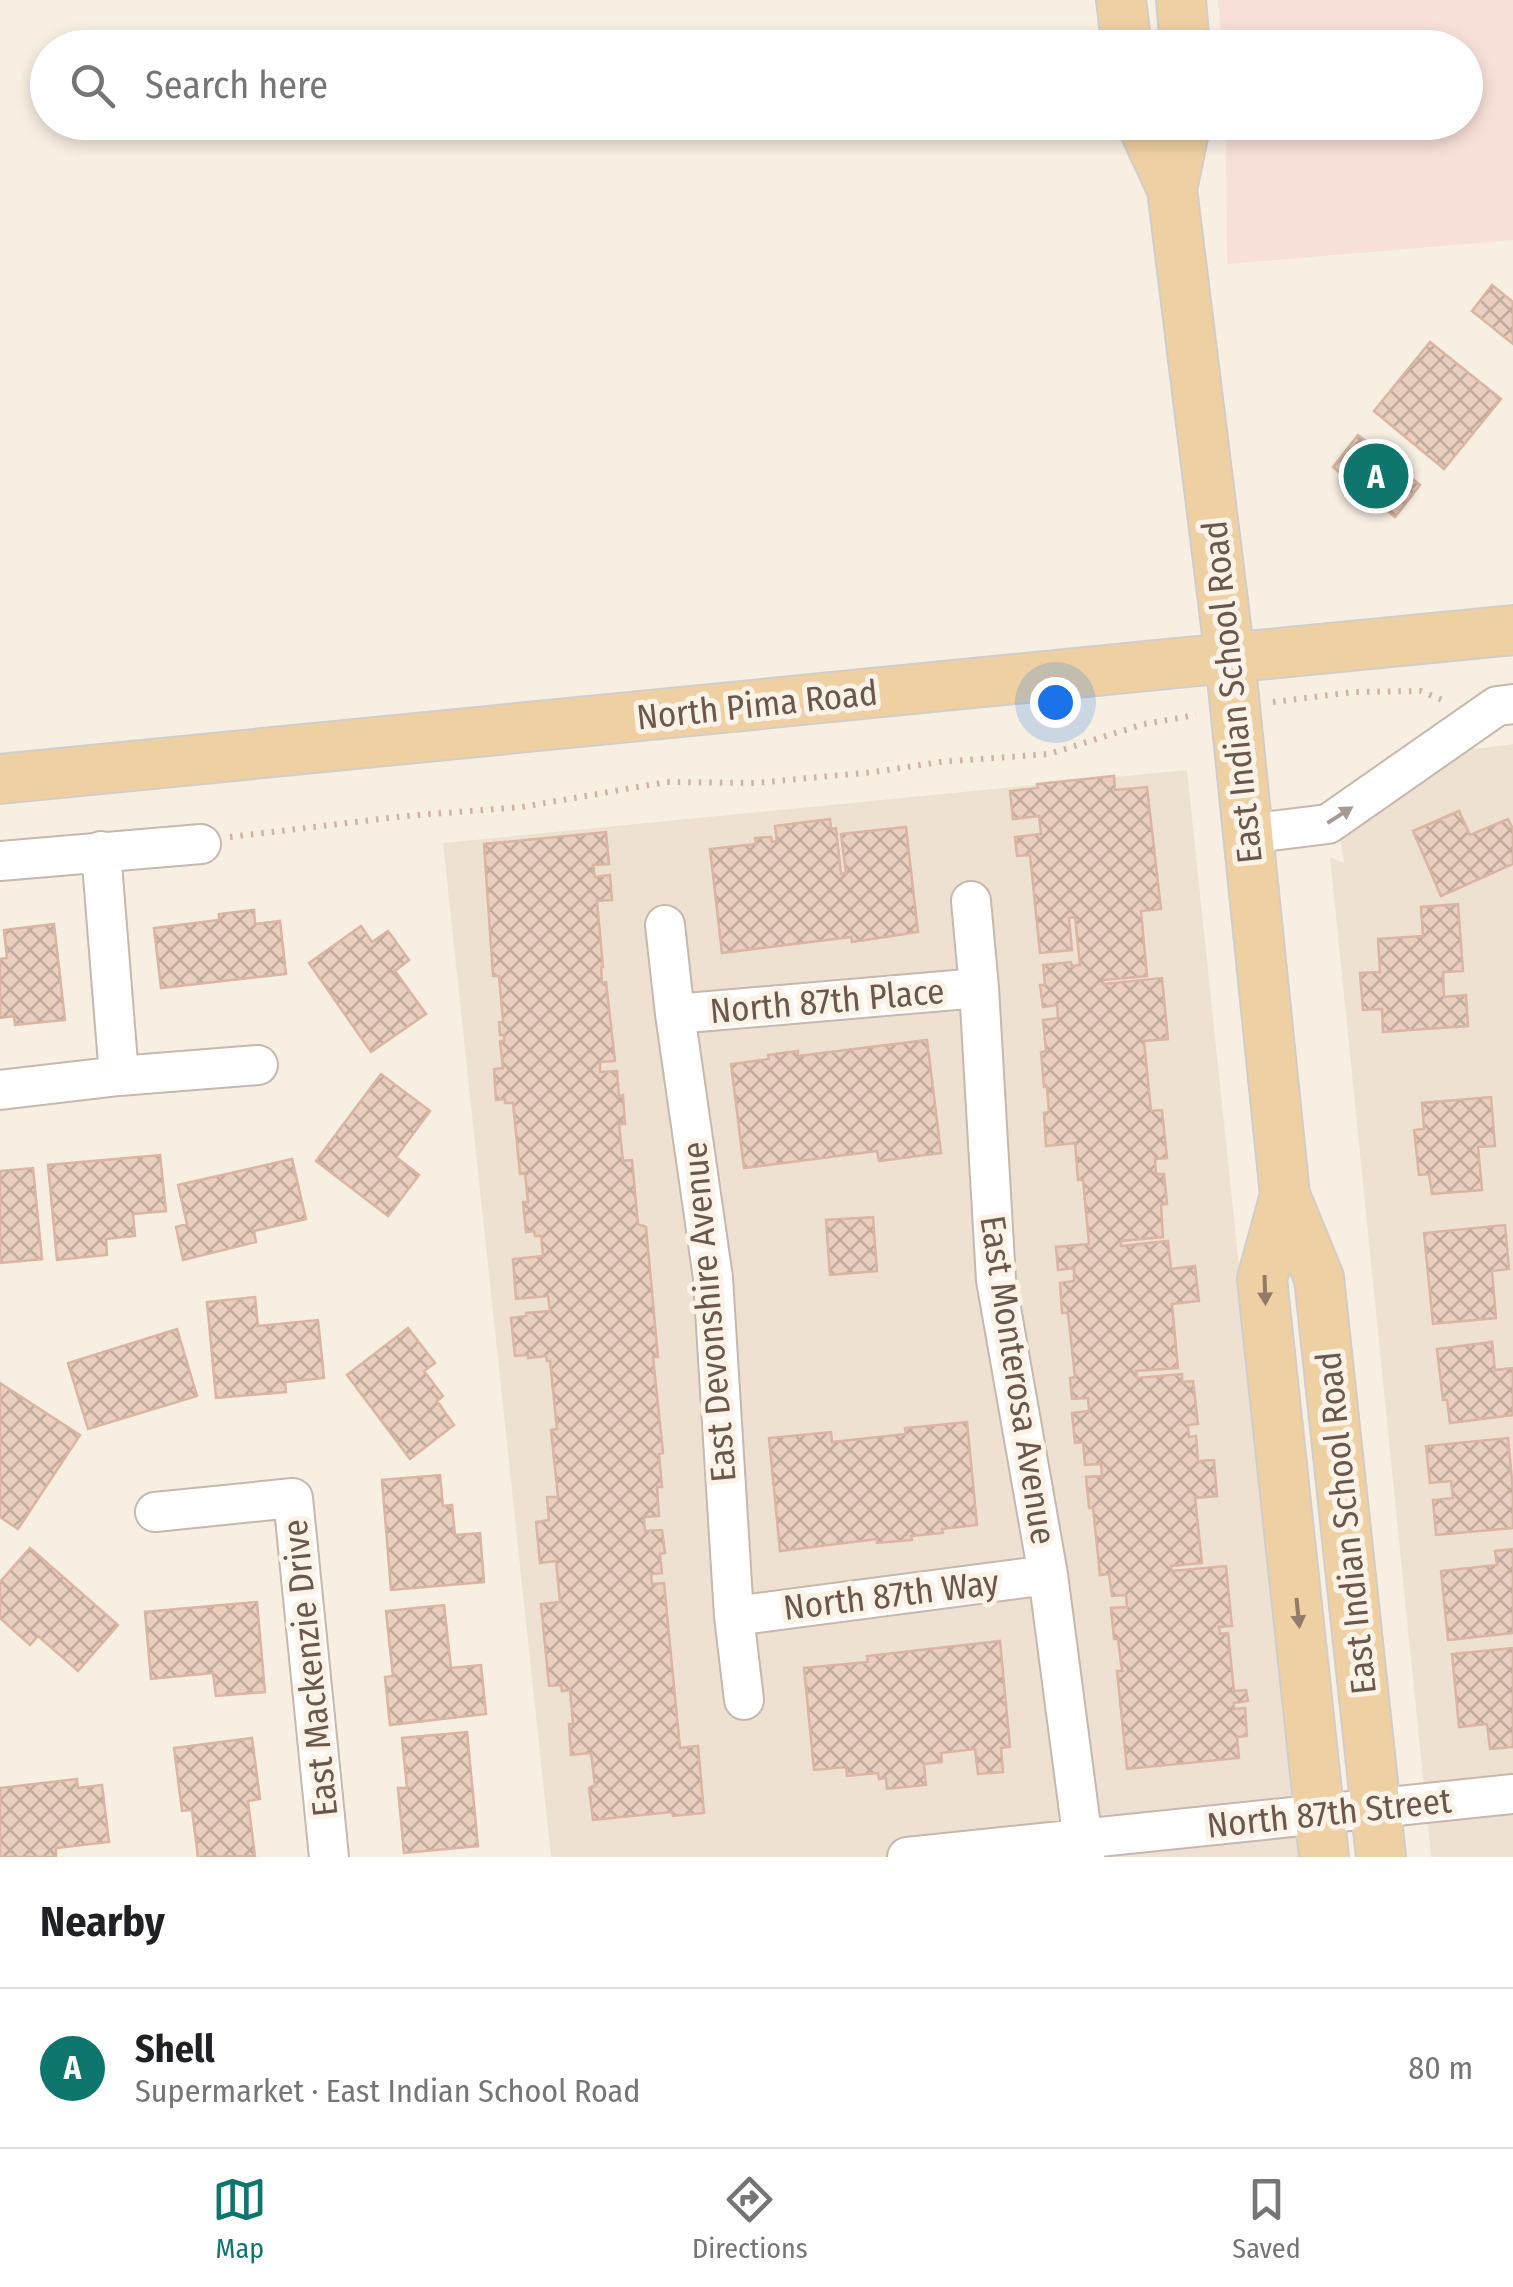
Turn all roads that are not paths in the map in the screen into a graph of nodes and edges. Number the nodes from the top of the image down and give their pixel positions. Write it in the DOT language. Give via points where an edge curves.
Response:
graph roads {
  1 [pos="1121,0"];
  2 [pos="1180,0"];
  3 [pos="1125,30"];
  4 [pos="1182,30"];
  5 [pos="1149,140"];
  6 [pos="1182,140"];
  7 [pos="1172,189"];
  8 [pos="1513,630"];
  9 [pos="1230,658"];
  10 [pos="1497,711"];
  11 [pos="0,778"];
  12 [pos="1246,834"];
  13 [pos="201,844"];
  14 [pos="101,851"];
  15 [pos="0,860"];
  16 [pos="971,901"];
  17 [pos="665,925"];
  18 [pos="979,988"];
  19 [pos="675,1014"];
  20 [pos="258,1066"];
  21 [pos="119,1076"];
  22 [pos="0,1090"];
  23 [pos="1285,1195"];
  24 [pos="156,1512"];
  25 [pos="1048,1575"];
  26 [pos="734,1616"];
  27 [pos="744,1700"];
  28 [pos="1513,1794"];
  29 [pos="1376,1807"];
  30 [pos="1322,1836"];
  31 [pos="1084,1848"];
  32 [pos="329,1857"];
  33 [pos="906,1857"];
  34 [pos="1381,1857"];
  1 -- 3 [label="main road"];
  2 -- 4 [label="main road"];
  5 -- 7 [label="main road, East Indian School Road"];
  6 -- 7 [label="main road, East Indian School Road"];
  7 -- 9 [label="main road, East Indian School Road"];
  8 -- 9 [label="main road, North Pima Road"];
  9 -- 11 [label="main road, North Pima Road"];
  9 -- 12 [label="main road, East Indian School Road"];
  12 -- 10 [label="street, one-way" via="1328,824"];
  12 -- 23 [label="main road, East Indian School Road"];
  13 -- 14 [label="street"];
  14 -- 15 [label="street"];
  14 -- 21 [label="street"];
  16 -- 18 [label="street, East Monterosa Avenue"];
  17 -- 19 [label="street, East Devonshire Avenue"];
  18 -- 19 [label="street, North 87th Place"];
  18 -- 25 [label="street, East Monterosa Avenue" via="996,1280"];
  19 -- 26 [label="street, East Devonshire Avenue" via="713,1278"];
  20 -- 21 [label="street"];
  21 -- 22 [label="street"];
  23 -- 29 [label="main road, East Indian School Road" via="1319,1278"];
  23 -- 30 [label="main road, East Indian School Road, one-way" via="1262,1279"];
  24 -- 32 [label="street, East Mackenzie Drive" via="294,1498"];
  25 -- 26 [label="street, North 87th Way"];
  25 -- 31 [label="street, East Monterosa Avenue"];
  26 -- 27 [label="street, East Devonshire Avenue"];
  28 -- 29 [label="street, North 87th Street"];
  29 -- 30 [label="street, North 87th Street"];
  29 -- 34 [label="main road, East Indian School Road"];
  30 -- 31 [label="street, North 87th Street"];
  31 -- 33 [label="street, North 87th Street"];
}
